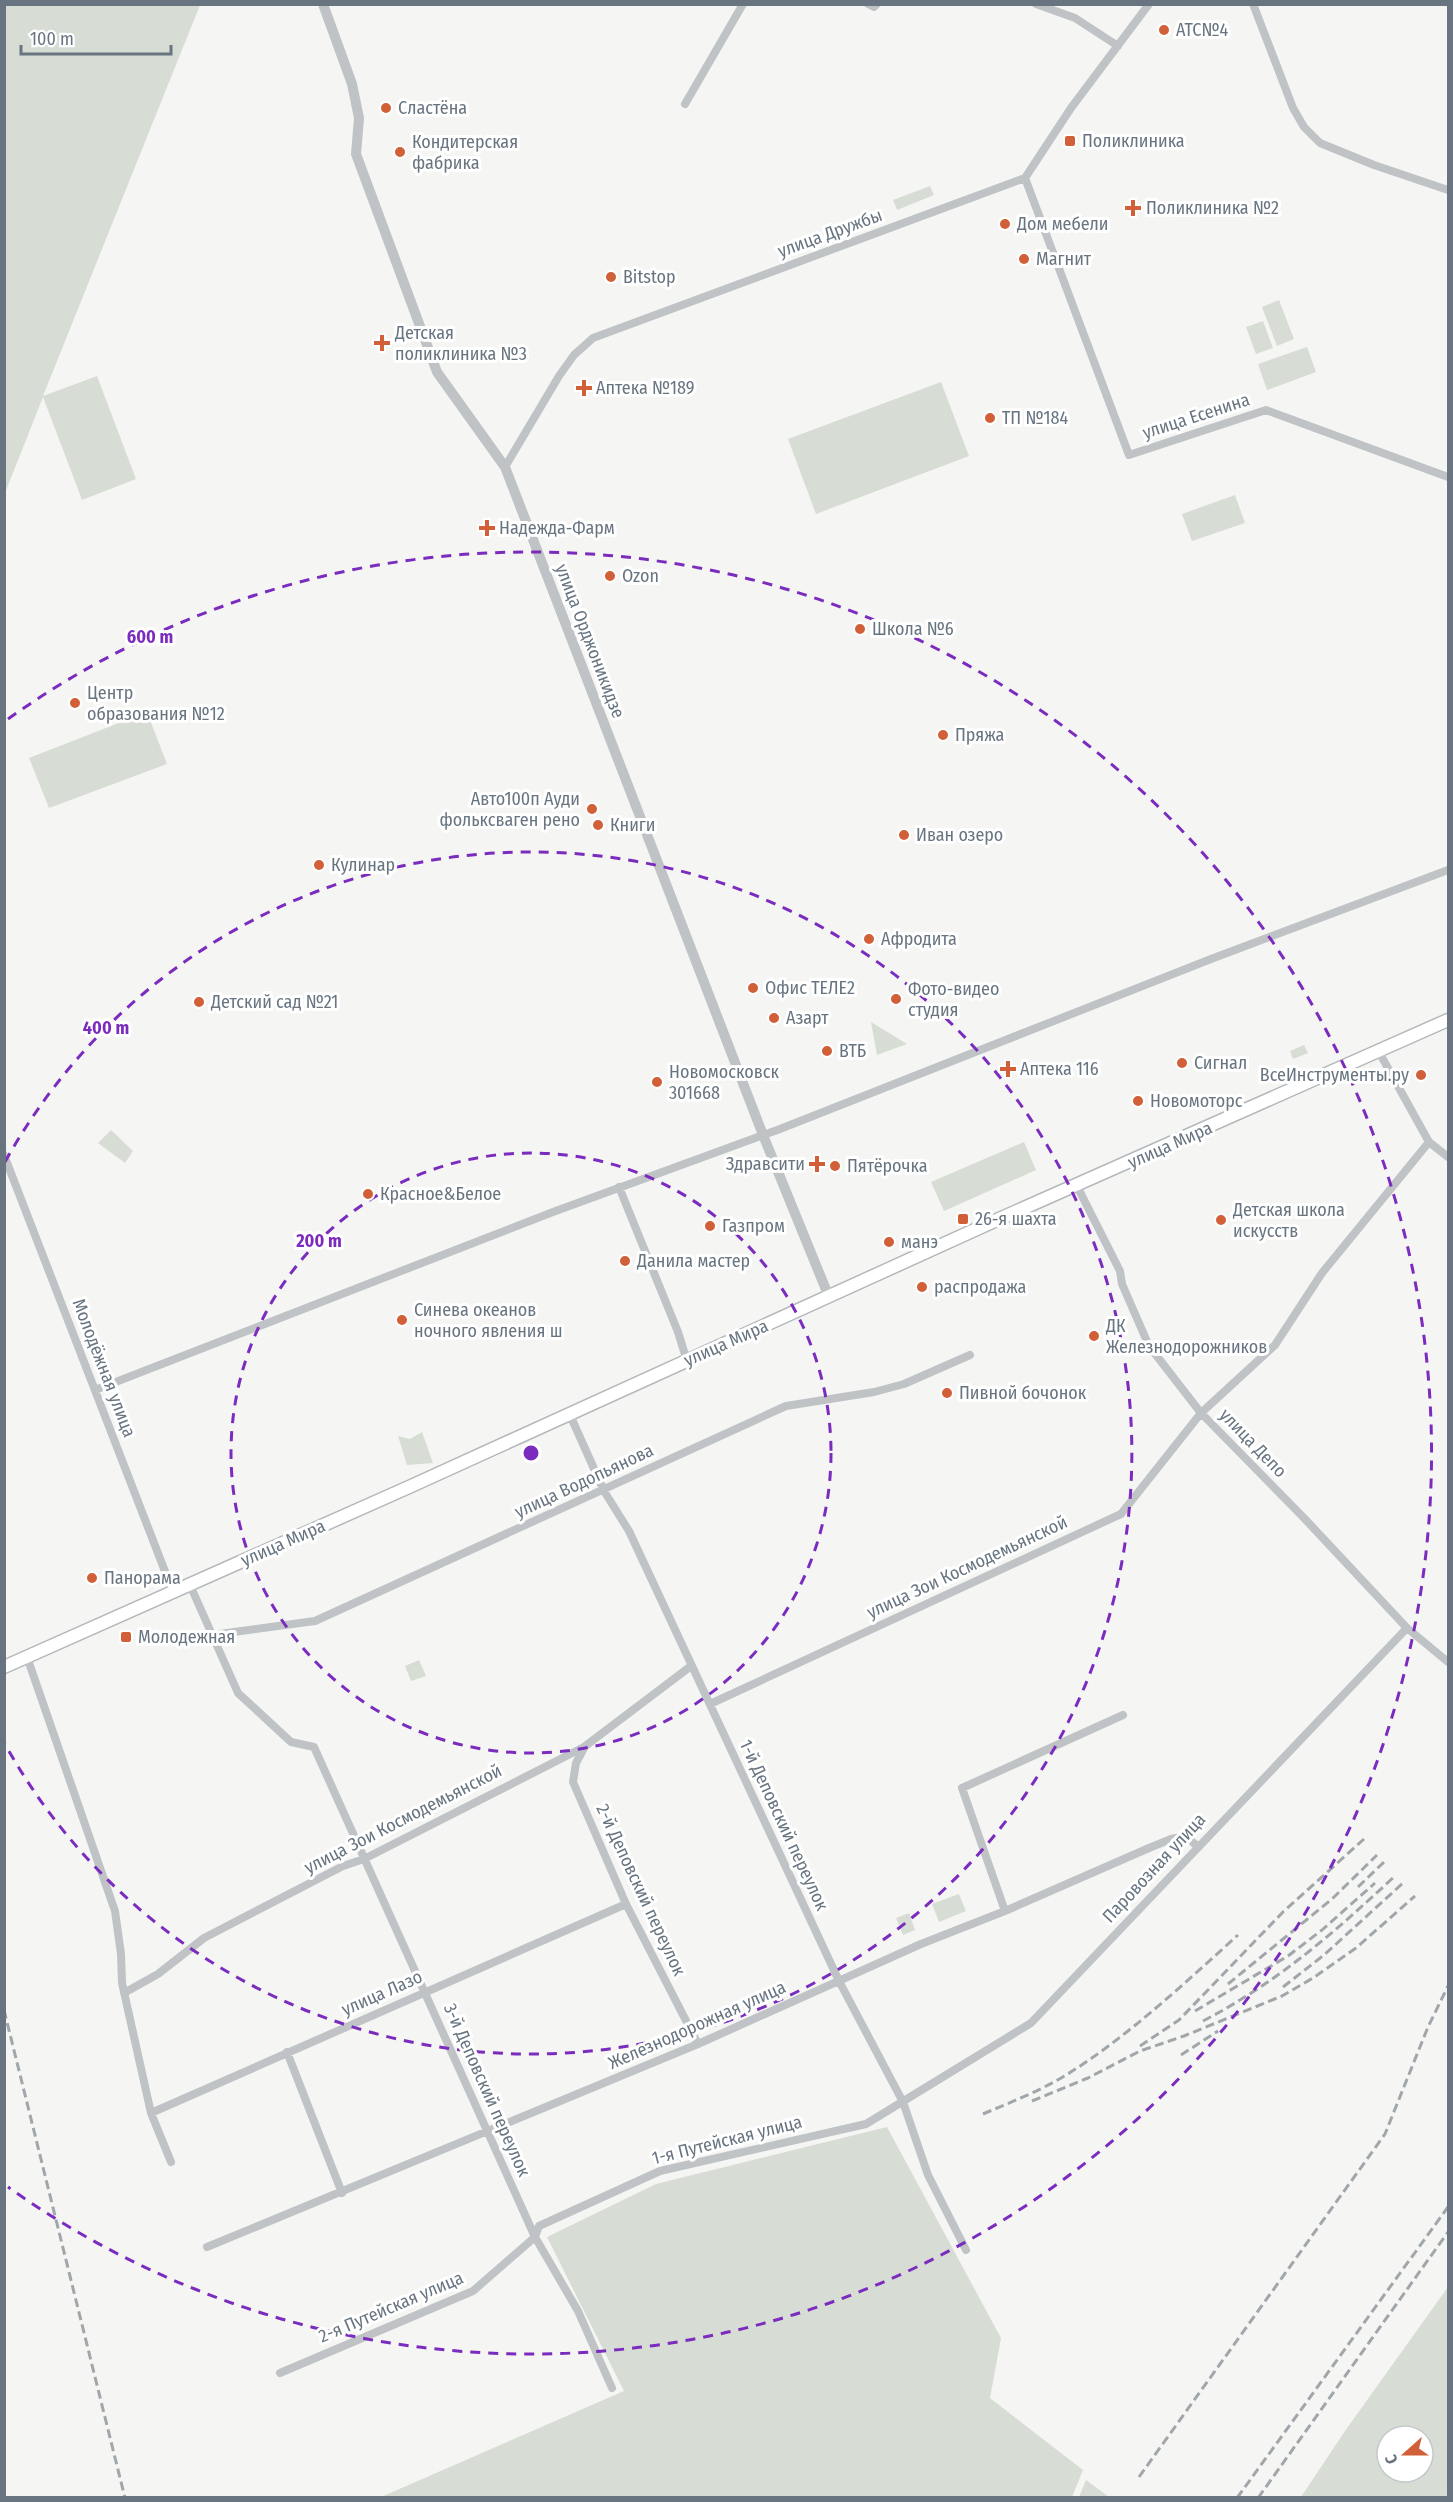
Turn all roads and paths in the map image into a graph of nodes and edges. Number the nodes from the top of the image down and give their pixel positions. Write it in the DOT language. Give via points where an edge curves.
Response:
graph roads {
  1 [pos="323,4"];
  2 [pos="743,4"];
  3 [pos="868,4"];
  4 [pos="877,4"];
  5 [pos="1036,4"];
  6 [pos="1149,4"];
  7 [pos="1253,4"];
  8 [pos="1118,46"];
  9 [pos="685,104"];
  10 [pos="1025,178"];
  11 [pos="1449,190"];
  12 [pos="505,467"];
  13 [pos="1449,477"];
  14 [pos="1449,870"];
  15 [pos="1449,1020"];
  16 [pos="1379,1052"];
  17 [pos="763,1135"];
  18 [pos="1429,1142"];
  19 [pos="4,1155"];
  20 [pos="1449,1157"];
  21 [pos="1077,1186"];
  22 [pos="619,1187"];
  23 [pos="829,1297"];
  24 [pos="969,1355"];
  25 [pos="687,1361"];
  26 [pos="95,1390"];
  27 [pos="1201,1413"];
  28 [pos="570,1414"];
  29 [pos="604,1491"];
  30 [pos="190,1584"];
  31 [pos="173,1592"];
  32 [pos="1407,1628"];
  33 [pos="213,1635"];
  34 [pos="27,1657"];
  35 [pos="1449,1662"];
  36 [pos="691,1666"];
  37 [pos="4,1667"];
  38 [pos="710,1704"];
  39 [pos="1123,1715"];
  40 [pos="584,1748"];
  41 [pos="1197,1846"];
  42 [pos="364,1859"];
  43 [pos="626,1904"];
  44 [pos="1005,1911"];
  45 [pos="839,1981"];
  46 [pos="424,1992"];
  47 [pos="124,1993"];
  48 [pos="698,2044"];
  49 [pos="287,2052"];
  50 [pos="903,2102"];
  51 [pos="151,2114"];
  52 [pos="488,2133"];
  53 [pos="171,2162"];
  54 [pos="342,2193"];
  55 [pos="535,2237"];
  56 [pos="207,2247"];
  57 [pos="966,2250"];
  58 [pos="280,2373"];
  59 [pos="612,2388"];
  1 -- 12 [label="street, улица Орджоникидзе" via="352,84 358,118 356,154 437,372"];
  2 -- 9 [label="street"];
  3 -- 4 [label="street"];
  5 -- 8 [label="street" via="1075,18"];
  6 -- 8 [label="street"];
  7 -- 11 [label="street" via="1293,108 1320,143"];
  8 -- 10 [label="street"];
  10 -- 12 [label="street, улица Дружбы" via="593,338 559,376"];
  10 -- 13 [label="street, улица Есенина" via="1129,455 1266,410"];
  12 -- 17 [label="street, улица Орджоникидзе"];
  14 -- 17 [label="street"];
  15 -- 16 [label="main road, улица Мира"];
  16 -- 18 [label="street"];
  16 -- 21 [label="main road, улица Мира"];
  17 -- 22 [label="street"];
  17 -- 23 [label="street, улица Орджоникидзе"];
  18 -- 20 [label="street"];
  18 -- 27 [label="street, улица Депо" via="1323,1273 1275,1345"];
  19 -- 26 [label="street, Молодёжная улица"];
  21 -- 23 [label="main road, улица Мира"];
  21 -- 27 [label="street" via="1120,1271 1149,1347"];
  22 -- 25 [label="street"];
  22 -- 26 [label="street"];
  23 -- 25 [label="main road, улица Мира"];
  24 -- 29 [label="street, улица Водопьянова" via="903,1384 786,1406"];
  25 -- 28 [label="main road, улица Мира"];
  26 -- 31 [label="street, Молодёжная улица"];
  27 -- 32 [label="street, улица Депо"];
  27 -- 38 [label="street, улица Зои Космодемьянской" via="1121,1514"];
  28 -- 29 [label="street, 1-й Деповский переулок"];
  28 -- 30 [label="main road, улица Мира"];
  29 -- 33 [label="street, улица Водопьянова" via="315,1621"];
  29 -- 36 [label="street, 1-й Деповский переулок" via="629,1531"];
  30 -- 31 [label="main road, улица Мира"];
  30 -- 33 [label="street"];
  31 -- 34 [label="main road, улица Мира"];
  32 -- 35 [label="street, улица Депо"];
  32 -- 41 [label="street, Паровозная улица"];
  33 -- 42 [label="street, 3-й Деповский переулок" via="238,1693 291,1742 314,1747"];
  34 -- 37 [label="main road, улица Мира"];
  34 -- 47 [label="street" via="115,1911"];
  36 -- 38 [label="street, 1-й Деповский переулок"];
  36 -- 40 [label="street, улица Зои Космодемьянской"];
  38 -- 45 [label="street, 1-й Деповский переулок"];
  39 -- 44 [label="street" via="962,1788"];
  40 -- 42 [label="street, улица Зои Космодемьянской"];
  40 -- 43 [label="street, 2-й Деповский переулок" via="573,1782"];
  41 -- 44 [label="street, Железнодорожная улица" via="1186,1836 1171,1839"];
  41 -- 50 [label="street, Паровозная улица" via="1030,2023"];
  42 -- 46 [label="street, 3-й Деповский переулок"];
  42 -- 47 [label="street, улица Зои Космодемьянской" via="343,1866 204,1938 158,1974"];
  43 -- 46 [label="street, улица Лазо"];
  43 -- 48 [label="street, 2-й Деповский переулок"];
  44 -- 45 [label="street, Железнодорожная улица"];
  45 -- 48 [label="street, Железнодорожная улица"];
  45 -- 50 [label="street, 1-й Деповский переулок"];
  46 -- 49 [label="street, улица Лазо"];
  46 -- 52 [label="street, 3-й Деповский переулок"];
  47 -- 51 [label="street"];
  48 -- 52 [label="street, Железнодорожная улица"];
  49 -- 51 [label="street, улица Лазо"];
  49 -- 54 [label="street"];
  50 -- 55 [label="street, 1-я Путейская улица" via="866,2124 660,2171 539,2226"];
  50 -- 57 [label="street, 1-й Деповский переулок" via="928,2175"];
  51 -- 53 [label="street"];
  52 -- 54 [label="street, Железнодорожная улица"];
  52 -- 55 [label="street, 3-й Деповский переулок"];
  54 -- 56 [label="street, Железнодорожная улица"];
  55 -- 58 [label="street, 2-я Путейская улица" via="473,2291"];
  55 -- 59 [label="street, 3-й Деповский переулок" via="578,2311"];
}
